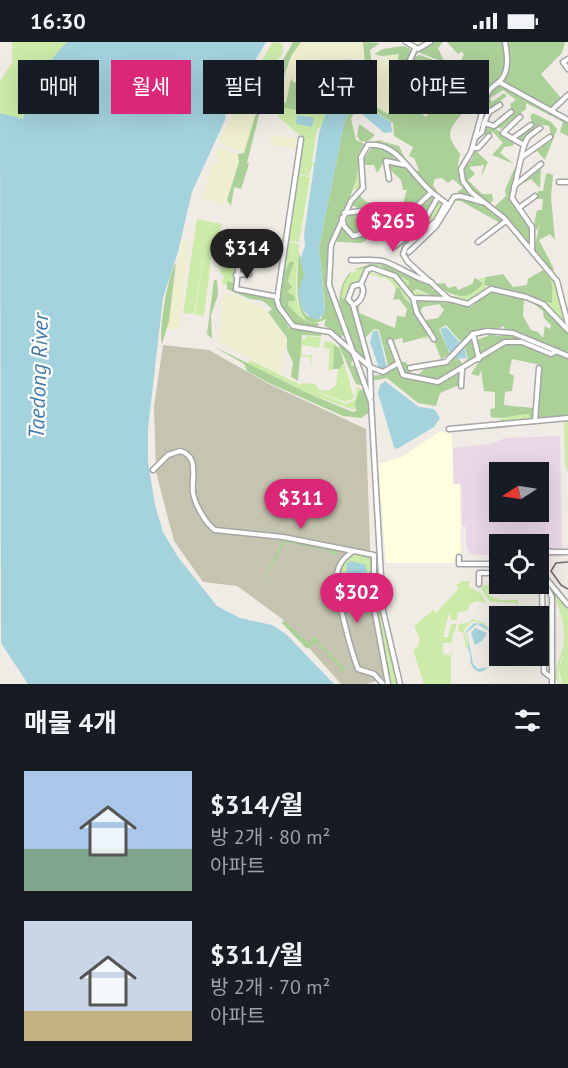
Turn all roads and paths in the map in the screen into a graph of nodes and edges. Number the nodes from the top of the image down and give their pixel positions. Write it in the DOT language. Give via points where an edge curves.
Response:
graph roads {
  1 [pos="406,42"];
  2 [pos="430,42"];
  3 [pos="505,42"];
  4 [pos="415,49"];
  5 [pos="568,58"];
  6 [pos="410,60"];
  7 [pos="568,69"];
  8 [pos="499,82"];
  9 [pos="489,90"];
  10 [pos="568,95"];
  11 [pos="500,105"];
  12 [pos="551,111"];
  13 [pos="511,112"];
  14 [pos="481,114"];
  15 [pos="520,117"];
  16 [pos="568,120"];
  17 [pos="484,123"];
  18 [pos="531,125"];
  19 [pos="540,128"];
  20 [pos="481,133"];
  21 [pos="550,137"];
  22 [pos="475,138"];
  23 [pos="513,138"];
  24 [pos="301,139"];
  25 [pos="524,145"];
  26 [pos="473,148"];
  27 [pos="521,157"];
  28 [pos="541,164"];
  29 [pos="406,165"];
  30 [pos="389,179"];
  31 [pos="559,182"];
  32 [pos="568,182"];
  33 [pos="514,186"];
  34 [pos="431,193"];
  35 [pos="535,196"];
  36 [pos="438,197"];
  37 [pos="484,203"];
  38 [pos="519,208"];
  39 [pos="343,215"];
  40 [pos="506,221"];
  41 [pos="407,238"];
  42 [pos="478,243"];
  43 [pos="240,244"];
  44 [pos="395,246"];
  45 [pos="532,250"];
  46 [pos="409,252"];
  47 [pos="351,260"];
  48 [pos="236,274"];
  49 [pos="249,274"];
  50 [pos="432,282"];
  51 [pos="361,284"];
  52 [pos="278,297"];
  53 [pos="413,298"];
  54 [pos="449,299"];
  55 [pos="352,304"];
  56 [pos="568,324"];
  57 [pos="568,330"];
  58 [pos="473,334"];
  59 [pos="347,336"];
  60 [pos="434,339"];
  61 [pos="341,341"];
  62 [pos="390,341"];
  63 [pos="557,351"];
  64 [pos="354,353"];
  65 [pos="568,356"];
  66 [pos="479,359"];
  67 [pos="397,364"];
  68 [pos="370,367"];
  69 [pos="539,368"];
  70 [pos="410,369"];
  71 [pos="462,369"];
  72 [pos="461,386"];
  73 [pos="371,402"];
  74 [pos="568,418"];
  75 [pos="535,421"];
  76 [pos="449,429"];
  77 [pos="153,470"];
  78 [pos="353,551"];
  79 [pos="549,551"];
  80 [pos="552,552"];
  81 [pos="568,552"];
  82 [pos="459,557"];
  83 [pos="489,564"];
  84 [pos="489,573"];
  85 [pos="549,582"];
  86 [pos="479,584"];
  87 [pos="551,585"];
  88 [pos="549,594"];
  89 [pos="568,605"];
  90 [pos="552,628"];
  91 [pos="552,638"];
  92 [pos="544,666"];
  93 [pos="552,678"];
  94 [pos="383,684"];
  95 [pos="388,684"];
  96 [pos="400,684"];
  97 [pos="552,684"];
  1 -- 4 [label="street"];
  2 -- 4 [label="street"];
  3 -- 8 [label="street" via="506,70"];
  4 -- 6 [label="street"];
  5 -- 7 [label="street" via="563,62"];
  8 -- 9 [label="street"];
  8 -- 12 [label="street"];
  10 -- 12 [label="street"];
  11 -- 17 [label="street" via="489,112"];
  12 -- 16 [label="street"];
  13 -- 17 [label="street" via="494,126"];
  14 -- 22 [label="street"];
  15 -- 23 [label="street" via="503,131"];
  17 -- 20 [label="street"];
  18 -- 23 [label="street"];
  19 -- 25 [label="street"];
  20 -- 22 [label="street"];
  20 -- 26 [label="street" via="487,137 478,148"];
  21 -- 27 [label="street"];
  22 -- 26 [label="street"];
  23 -- 25 [label="street"];
  24 -- 52 [label="street"];
  25 -- 27 [label="street"];
  26 -- 37 [label="street" via="461,176 466,187"];
  27 -- 33 [label="street"];
  28 -- 33 [label="street"];
  29 -- 30 [label="street" via="386,162"];
  29 -- 34 [label="street"];
  29 -- 39 [label="street" via="391,149 367,146 361,158 363,188"];
  31 -- 32 [label="street"];
  33 -- 38 [label="street" via="512,198"];
  34 -- 36 [label="street"];
  34 -- 39 [label="street" via="403,217 373,219 371,210"];
  35 -- 38 [label="street"];
  36 -- 41 [label="street" via="422,225"];
  36 -- 50 [label="street" via="446,203 437,220 403,254"];
  37 -- 40 [label="street"];
  37 -- 46 [label="street" via="454,197 436,226"];
  38 -- 45 [label="street" via="532,227"];
  39 -- 41 [label="street" via="344,226 352,236 385,228"];
  39 -- 59 [label="street" via="331,245 329,285"];
  40 -- 42 [label="street"];
  40 -- 45 [label="street"];
  41 -- 44 [label="street"];
  43 -- 48 [label="street"];
  45 -- 56 [label="street" via="559,285"];
  47 -- 50 [label="street" via="384,261"];
  48 -- 49 [label="street"];
  48 -- 52 [label="street" via="237,290"];
  50 -- 54 [label="street"];
  51 -- 53 [label="street" via="367,270 378,268 395,276"];
  51 -- 55 [label="street" via="360,299"];
  51 -- 55 [label="street" via="354,285 348,297"];
  52 -- 61 [label="street" via="279,307 292,326 330,332"];
  53 -- 54 [label="street"];
  53 -- 60 [label="street" via="417,313"];
  54 -- 57 [label="street" via="468,304 486,290 494,289 526,297 543,304"];
  55 -- 68 [label="street"];
  58 -- 63 [label="street" via="513,333"];
  58 -- 66 [label="street"];
  58 -- 70 [label="street" via="449,359"];
  59 -- 61 [label="street"];
  59 -- 64 [label="street"];
  61 -- 64 [label="street"];
  62 -- 67 [label="street"];
  63 -- 65 [label="street"];
  63 -- 66 [label="street" via="551,354 509,341"];
  64 -- 68 [label="street"];
  64 -- 73 [label="street"];
  66 -- 71 [label="street"];
  67 -- 68 [label="street" via="383,372"];
  67 -- 71 [label="street" via="403,375 434,382"];
  68 -- 73 [label="street"];
  69 -- 75 [label="street"];
  71 -- 72 [label="street"];
  73 -- 96 [label="street" via="383,612"];
  74 -- 75 [label="street"];
  75 -- 76 [label="street"];
  77 -- 78 [label="street" via="168,454 180,452 188,456 193,464 195,497 215,530 283,537"];
  78 -- 94 [label="street" via="340,564 337,578 348,635 358,669 374,674"];
  78 -- 95 [label="street" via="374,555 374,608"];
  79 -- 80 [label="street"];
  80 -- 81 [label="street"];
  82 -- 83 [label="street" via="459,564"];
  84 -- 86 [label="street" via="479,573"];
  85 -- 87 [label="street"];
  87 -- 89 [label="street"];
  88 -- 90 [label="street"];
  90 -- 91 [label="street"];
  91 -- 93 [label="street"];
  92 -- 93 [label="street" via="544,672"];
  93 -- 97 [label="street"];
}
